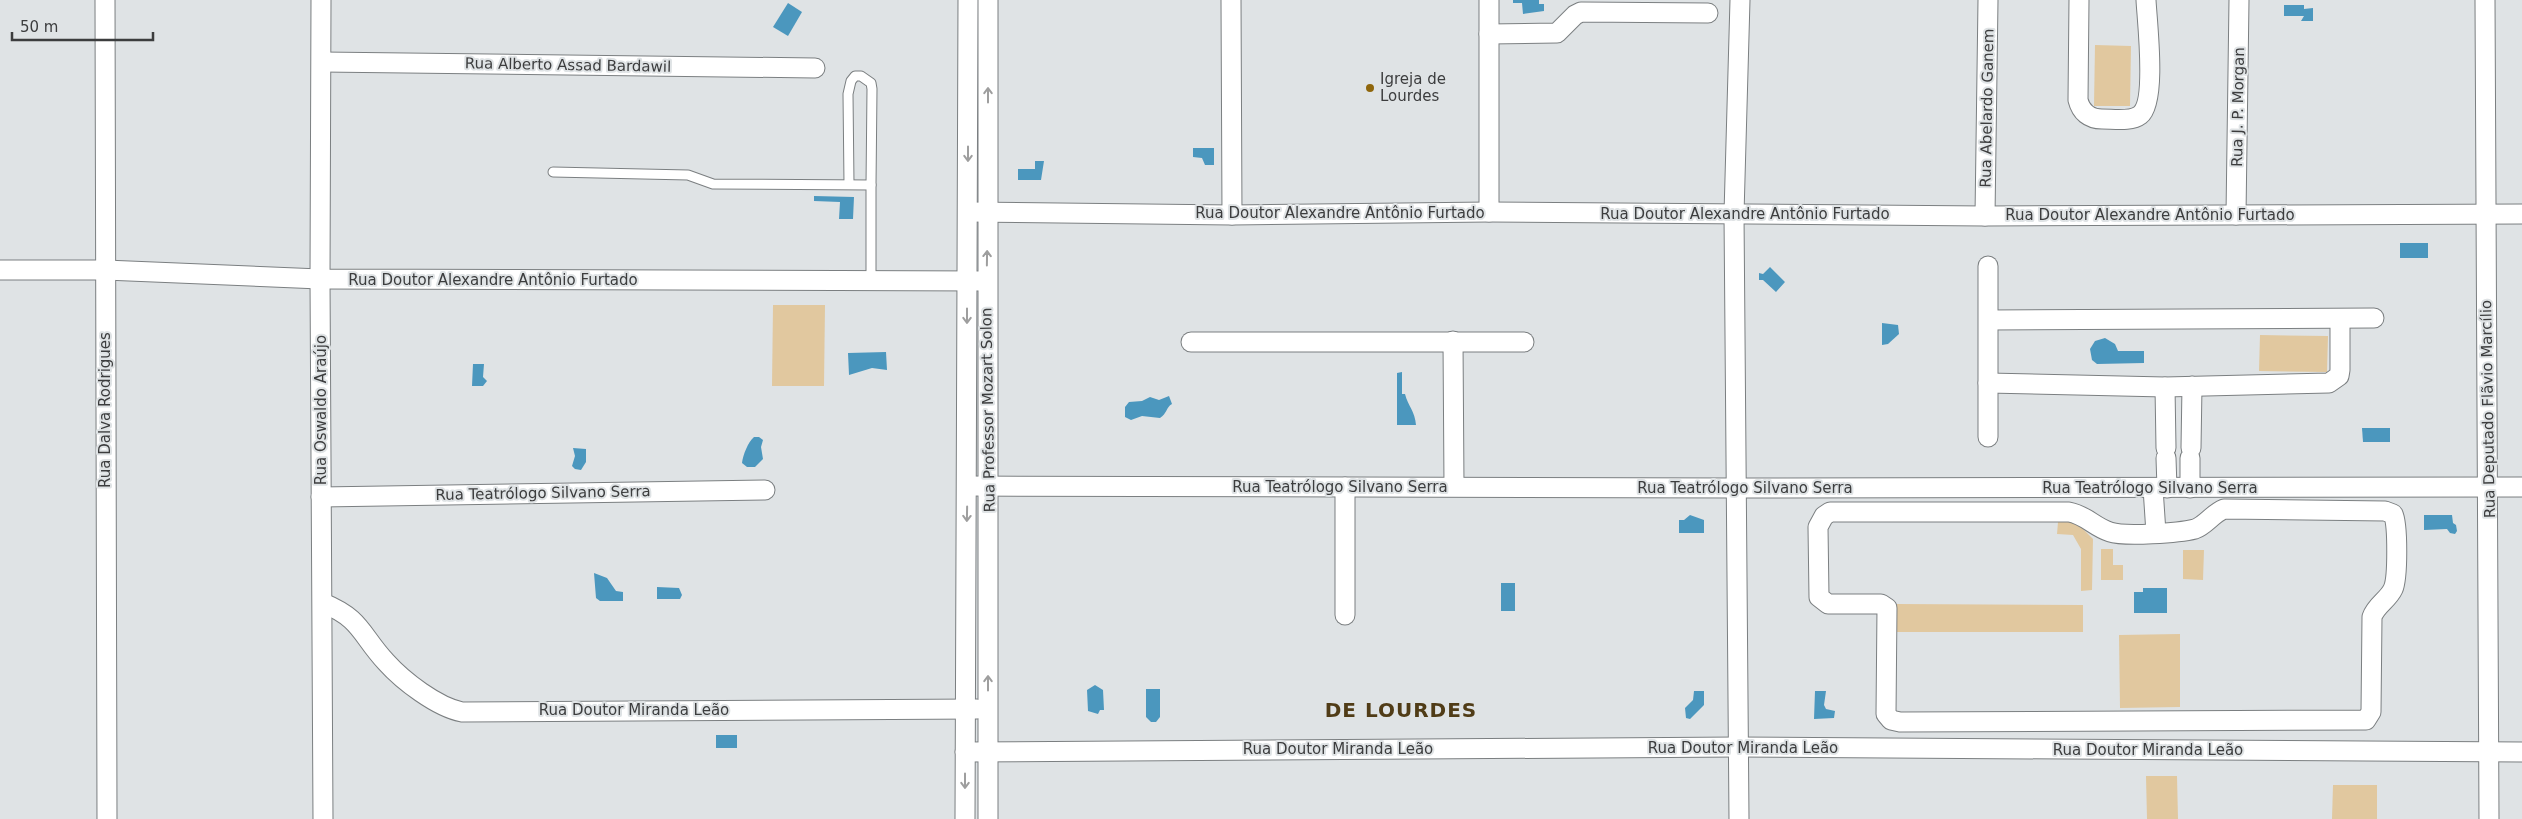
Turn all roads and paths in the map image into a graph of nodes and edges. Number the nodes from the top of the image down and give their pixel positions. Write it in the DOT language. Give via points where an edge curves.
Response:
graph roads {
  1 [pos="105,0"];
  2 [pos="321,0"];
  3 [pos="968,0"];
  4 [pos="988,0"];
  5 [pos="1231,0"];
  6 [pos="1490,0"];
  7 [pos="1740,0"];
  8 [pos="1988,0"];
  9 [pos="2079,0"];
  10 [pos="2146,0"];
  11 [pos="2240,0"];
  12 [pos="2485,0"];
  13 [pos="1708,13"];
  14 [pos="1489,34"];
  15 [pos="322,62"];
  16 [pos="815,68"];
  17 [pos="553,172"];
  18 [pos="849,184"];
  19 [pos="871,185"];
  20 [pos="968,212"];
  21 [pos="988,212"];
  22 [pos="1489,212"];
  23 [pos="1734,214"];
  24 [pos="2486,214"];
  25 [pos="2522,214"];
  26 [pos="1232,215"];
  27 [pos="2236,215"];
  28 [pos="1985,216"];
  29 [pos="1988,266"];
  30 [pos="0,270"];
  31 [pos="105,270"];
  32 [pos="320,280"];
  33 [pos="871,280"];
  34 [pos="967,281"];
  35 [pos="986,281"];
  36 [pos="2340,318"];
  37 [pos="2374,318"];
  38 [pos="1989,320"];
  39 [pos="1453,341"];
  40 [pos="1190,342"];
  41 [pos="1524,342"];
  42 [pos="1988,383"];
  43 [pos="2192,386"];
  44 [pos="2164,387"];
  45 [pos="1988,437"];
  46 [pos="968,486"];
  47 [pos="989,486"];
  48 [pos="1454,486"];
  49 [pos="1345,487"];
  50 [pos="2489,487"];
  51 [pos="2522,487"];
  52 [pos="1738,488"];
  53 [pos="2160,488"];
  54 [pos="2190,488"];
  55 [pos="765,490"];
  56 [pos="321,497"];
  57 [pos="2156,533"];
  58 [pos="323,603"];
  59 [pos="1345,615"];
  60 [pos="964,709"];
  61 [pos="988,709"];
  62 [pos="1738,747"];
  63 [pos="965,752"];
  64 [pos="987,752"];
  65 [pos="2490,752"];
  66 [pos="2522,752"];
  67 [pos="107,819"];
  68 [pos="324,819"];
  69 [pos="965,819"];
  70 [pos="988,819"];
  71 [pos="1739,819"];
  72 [pos="2489,819"];
  1 -- 31 [label="street, Rua Dalva Rodrigues"];
  2 -- 15 [label="street, Rua Oswaldo Araújo"];
  3 -- 20 [label="street, Rua Professor Mozart Solon, one-way"];
  21 -- 4 [label="street, Rua Professor Mozart Solon, one-way"];
  5 -- 26 [label="street"];
  6 -- 14 [label="street"];
  7 -- 23 [label="street"];
  8 -- 28 [label="street, Rua Abelardo Ganem"];
  9 -- 10 [label="street" via="2078,100 2080,109 2096,119 2132,119 2146,106 2149,53"];
  11 -- 27 [label="street, Rua J. P. Morgan"];
  12 -- 24 [label="street, Rua Deputado Flãvio Marcílio"];
  13 -- 14 [label="street" via="1581,12 1557,33"];
  14 -- 22 [label="street"];
  15 -- 16 [label="street, Rua Alberto Assad Bardawil"];
  15 -- 32 [label="street, Rua Oswaldo Araújo"];
  17 -- 18 [label="lane" via="688,175 713,184"];
  18 -- 19 [label="lane"];
  18 -- 19 [label="lane" via="848,94 851,81 855,76 861,76 871,83 872,89"];
  19 -- 33 [label="lane"];
  20 -- 21 [label="street, Rua Doutor Alexandre Antônio Furtado"];
  20 -- 34 [label="street, Rua Professor Mozart Solon"];
  21 -- 26 [label="street, Rua Doutor Alexandre Antônio Furtado"];
  35 -- 21 [label="street, Rua Professor Mozart Solon, one-way"];
  22 -- 23 [label="street, Rua Doutor Alexandre Antônio Furtado"];
  22 -- 26 [label="street, Rua Doutor Alexandre Antônio Furtado"];
  23 -- 28 [label="street, Rua Doutor Alexandre Antônio Furtado"];
  23 -- 52 [label="street"];
  24 -- 25 [label="street, Rua Doutor Alexandre Antônio Furtado"];
  24 -- 27 [label="street, Rua Doutor Alexandre Antônio Furtado"];
  24 -- 50 [label="street, Rua Deputado Flãvio Marcílio"];
  27 -- 28 [label="street, Rua Doutor Alexandre Antônio Furtado"];
  29 -- 38 [label="street"];
  30 -- 31 [label="street, Rua Doutor Alexandre Antônio Furtado"];
  31 -- 32 [label="street, Rua Doutor Alexandre Antônio Furtado"];
  31 -- 67 [label="street, Rua Dalva Rodrigues"];
  32 -- 33 [label="street, Rua Doutor Alexandre Antônio Furtado"];
  32 -- 56 [label="street, Rua Oswaldo Araújo"];
  33 -- 34 [label="street, Rua Doutor Alexandre Antônio Furtado"];
  34 -- 35 [label="street, Rua Doutor Alexandre Antônio Furtado"];
  34 -- 46 [label="street, Rua Professor Mozart Solon, one-way"];
  35 -- 47 [label="street, Rua Professor Mozart Solon"];
  36 -- 37 [label="street"];
  36 -- 38 [label="street"];
  36 -- 43 [label="street" via="2339,376 2328,383"];
  38 -- 42 [label="street"];
  39 -- 40 [label="street"];
  39 -- 41 [label="street"];
  39 -- 48 [label="street"];
  42 -- 44 [label="street"];
  42 -- 45 [label="street"];
  43 -- 44 [label="street"];
  43 -- 54 [label="street"];
  44 -- 53 [label="street" via="2166,453"];
  46 -- 47 [label="street, Rua Teatrólogo Silvano Serra"];
  46 -- 60 [label="street, Rua Professor Mozart Solon, one-way"];
  47 -- 49 [label="street, Rua Teatrólogo Silvano Serra"];
  61 -- 47 [label="street, Rua Professor Mozart Solon, one-way"];
  48 -- 49 [label="street, Rua Teatrólogo Silvano Serra"];
  48 -- 52 [label="street, Rua Teatrólogo Silvano Serra"];
  49 -- 59 [label="street"];
  50 -- 51 [label="street, Rua Teatrólogo Silvano Serra"];
  50 -- 54 [label="street, Rua Teatrólogo Silvano Serra"];
  50 -- 65 [label="street, Rua Deputado Flãvio Marcílio"];
  52 -- 53 [label="street, Rua Teatrólogo Silvano Serra"];
  52 -- 62 [label="street"];
  53 -- 54 [label="street, Rua Teatrólogo Silvano Serra"];
  53 -- 57 [label="street"];
  55 -- 56 [label="street, Rua Teatrólogo Silvano Serra"];
  56 -- 58 [label="street, Rua Oswaldo Araújo"];
  57 -- 57 [label="street" via="2116,534 2084,516 2069,512 1830,512 1818,527 1819,597 1828,604 1881,604 1886,607 1886,714 1891,720 1900,722 2369,718 2372,617 2377,606 2391,592 2396,579 2393,514 2385,511 2224,510 2195,528"];
  58 -- 60 [label="street, Rua Doutor Miranda Leão" via="350,617 386,662 405,679 441,704 462,712"];
  58 -- 68 [label="street, Rua Oswaldo Araújo"];
  60 -- 61 [label="street, Rua Doutor Miranda Leão"];
  60 -- 63 [label="street, Rua Professor Mozart Solon"];
  61 -- 64 [label="street, Rua Professor Mozart Solon"];
  62 -- 64 [label="street, Rua Doutor Miranda Leão"];
  62 -- 65 [label="street, Rua Doutor Miranda Leão"];
  62 -- 71 [label="street"];
  63 -- 64 [label="street, Rua Doutor Miranda Leão"];
  63 -- 69 [label="street, Rua Professor Mozart Solon, one-way"];
  64 -- 70 [label="street, Rua Professor Mozart Solon"];
  65 -- 66 [label="street, Rua Doutor Miranda Leão"];
  65 -- 72 [label="street, Rua Deputado Flãvio Marcílio"];
}
